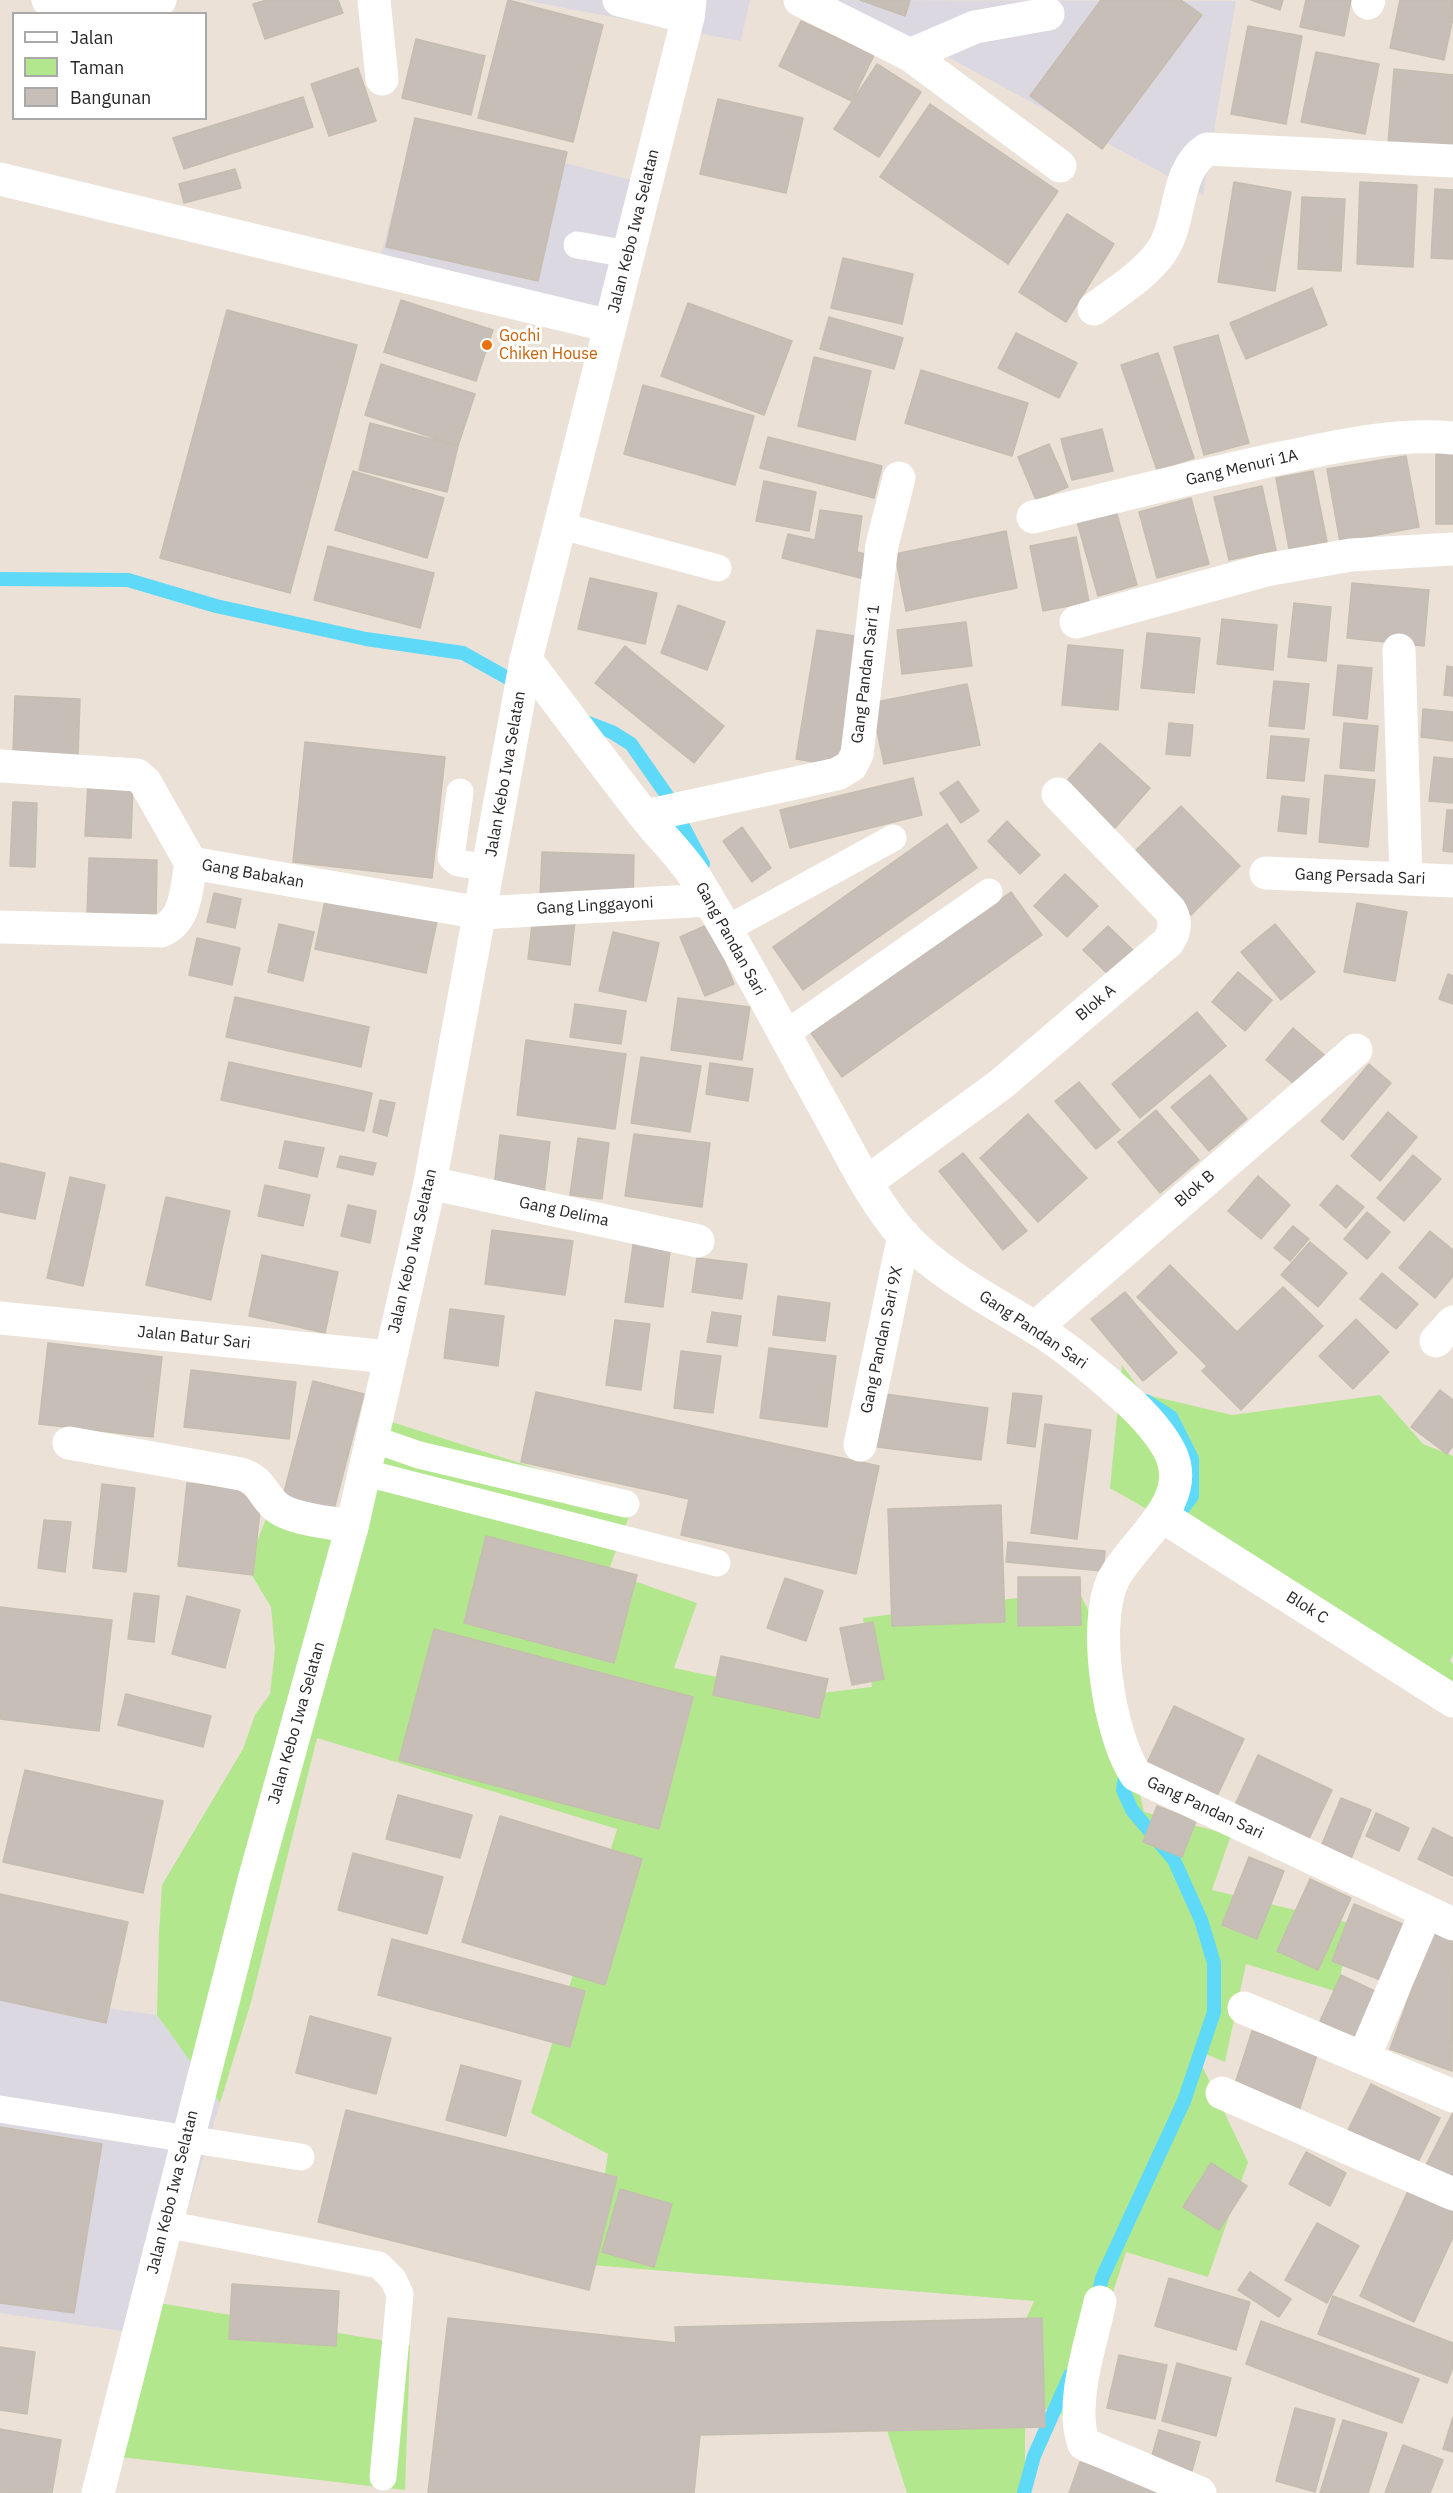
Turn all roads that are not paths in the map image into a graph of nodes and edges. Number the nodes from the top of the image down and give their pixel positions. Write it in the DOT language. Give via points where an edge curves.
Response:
graph roads {
  1 [pos="160,0"];
  2 [pos="374,0"];
  3 [pos="619,0"];
  4 [pos="800,0"];
  5 [pos="59,1"];
  6 [pos="689,8"];
  7 [pos="127,11"];
  8 [pos="1048,14"];
  9 [pos="910,55"];
  10 [pos="382,79"];
  11 [pos="1453,161"];
  12 [pos="1060,166"];
  13 [pos="0,179"];
  14 [pos="578,245"];
  15 [pos="628,254"];
  16 [pos="1094,309"];
  17 [pos="610,326"];
  18 [pos="1453,438"];
  19 [pos="899,478"];
  20 [pos="1034,517"];
  21 [pos="562,526"];
  22 [pos="1453,549"];
  23 [pos="718,568"];
  24 [pos="1076,622"];
  25 [pos="1400,650"];
  26 [pos="526,660"];
  27 [pos="0,766"];
  28 [pos="460,792"];
  29 [pos="1058,794"];
  30 [pos="645,816"];
  31 [pos="893,838"];
  32 [pos="191,863"];
  33 [pos="489,868"];
  34 [pos="1266,873"];
  35 [pos="1406,879"];
  36 [pos="1453,881"];
  37 [pos="989,892"];
  38 [pos="709,900"];
  39 [pos="481,913"];
  40 [pos="0,927"];
  41 [pos="725,930"];
  42 [pos="784,1035"];
  43 [pos="1356,1050"];
  44 [pos="867,1182"];
  45 [pos="430,1183"];
  46 [pos="904,1235"];
  47 [pos="698,1241"];
  48 [pos="0,1318"];
  49 [pos="1035,1328"];
  50 [pos="389,1357"];
  51 [pos="370,1438"];
  52 [pos="69,1443"];
  53 [pos="860,1444"];
  54 [pos="362,1472"];
  55 [pos="626,1504"];
  56 [pos="1162,1516"];
  57 [pos="352,1527"];
  58 [pos="717,1563"];
  59 [pos="1453,1701"];
  60 [pos="1440,1918"];
  61 [pos="1244,2008"];
  62 [pos="1364,2057"];
  63 [pos="1222,2093"];
  64 [pos="1453,2096"];
  65 [pos="0,2109"];
  66 [pos="187,2138"];
  67 [pos="301,2157"];
  68 [pos="1453,2194"];
  69 [pos="165,2224"];
  70 [pos="1100,2302"];
  71 [pos="383,2477"];
  72 [pos="98,2493"];
  73 [pos="1200,2493"];
  1 -- 7 [label="street"];
  2 -- 10 [label="street"];
  3 -- 6 [label="street"];
  4 -- 9 [label="street"];
  5 -- 7 [label="street"];
  6 -- 15 [label="street, Jalan Kebo Iwa Selatan"];
  8 -- 9 [label="street" via="975,27"];
  9 -- 12 [label="street"];
  11 -- 16 [label="street" via="1207,149 1189,166 1172,231 1161,252"];
  13 -- 17 [label="street"];
  14 -- 15 [label="lane"];
  15 -- 17 [label="street, Jalan Kebo Iwa Selatan"];
  17 -- 21 [label="street, Jalan Kebo Iwa Selatan"];
  18 -- 20 [label="street, Gang Menuri 1A" via="1376,439"];
  19 -- 30 [label="street, Gang Pandan Sari 1" via="882,545 857,754 851,766 837,774"];
  21 -- 23 [label="lane"];
  21 -- 26 [label="street, Jalan Kebo Iwa Selatan"];
  22 -- 24 [label="street" via="1351,555 1266,570"];
  25 -- 35 [label="street"];
  26 -- 30 [label="street, Gang Pandan Sari"];
  26 -- 33 [label="street, Jalan Kebo Iwa Selatan"];
  27 -- 32 [label="street" via="137,775 145,782"];
  28 -- 33 [label="lane" via="451,857 458,863"];
  29 -- 44 [label="street, Blok A" via="1167,905 1174,917 1172,936 1000,1085"];
  30 -- 38 [label="street, Gang Pandan Sari" via="694,875"];
  31 -- 41 [label="lane"];
  32 -- 39 [label="street, Gang Babakan"];
  32 -- 40 [label="street, Gang Babakan" via="180,914 174,926 161,931"];
  33 -- 39 [label="street, Jalan Kebo Iwa Selatan"];
  34 -- 35 [label="street, Gang Persada Sari"];
  35 -- 36 [label="street, Gang Persada Sari"];
  37 -- 42 [label="lane"];
  38 -- 39 [label="street, Gang Linggayoni"];
  38 -- 41 [label="street, Gang Pandan Sari"];
  39 -- 45 [label="street, Jalan Kebo Iwa Selatan"];
  41 -- 42 [label="street, Gang Pandan Sari"];
  42 -- 44 [label="street, Gang Pandan Sari"];
  43 -- 49 [label="street, Blok B"];
  44 -- 46 [label="street, Gang Pandan Sari"];
  45 -- 47 [label="street, Gang Delima"];
  45 -- 50 [label="street, Jalan Kebo Iwa Selatan"];
  46 -- 49 [label="street, Gang Pandan Sari" via="996,1307"];
  46 -- 53 [label="street, Gang Pandan Sari 9X"];
  48 -- 50 [label="street, Jalan Batur Sari"];
  49 -- 56 [label="street, Gang Pandan Sari" via="1140,1411 1169,1449 1176,1466 1175,1478"];
  50 -- 51 [label="street, Jalan Kebo Iwa Selatan"];
  51 -- 54 [label="street, Jalan Kebo Iwa Selatan"];
  51 -- 55 [label="lane" via="419,1455"];
  52 -- 57 [label="street" via="252,1477 278,1508 291,1515"];
  54 -- 57 [label="street, Jalan Kebo Iwa Selatan"];
  54 -- 58 [label="lane"];
  56 -- 59 [label="street, Blok C"];
  56 -- 60 [label="street, Gang Pandan Sari" via="1114,1579 1107,1600 1104,1665 1125,1760 1136,1775 1153,1785"];
  57 -- 66 [label="street, Jalan Kebo Iwa Selatan"];
  60 -- 62 [label="street"];
  61 -- 62 [label="street"];
  62 -- 64 [label="street"];
  63 -- 68 [label="street"];
  65 -- 66 [label="lane"];
  66 -- 67 [label="lane"];
  66 -- 69 [label="street, Jalan Kebo Iwa Selatan"];
  69 -- 71 [label="lane" via="379,2265 393,2279 400,2294"];
  69 -- 72 [label="street, Jalan Kebo Iwa Selatan"];
  70 -- 73 [label="street" via="1077,2412 1083,2444"];
}
